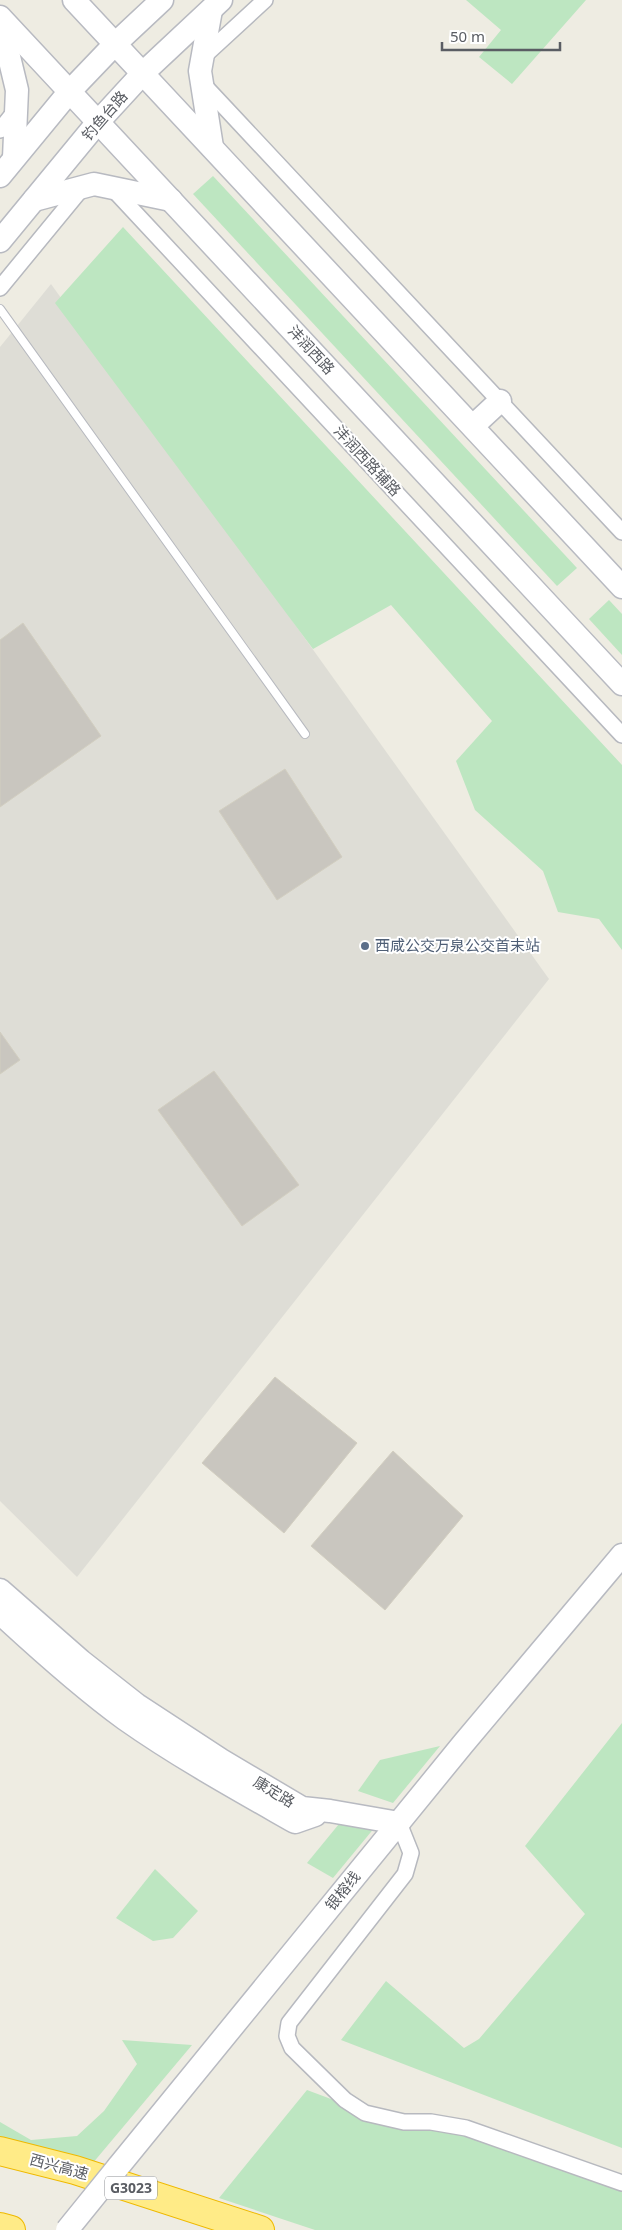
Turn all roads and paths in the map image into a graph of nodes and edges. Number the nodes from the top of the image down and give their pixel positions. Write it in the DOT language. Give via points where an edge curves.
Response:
graph roads {
  1 [pos="74,0"];
  2 [pos="162,0"];
  3 [pos="265,0"];
  4 [pos="216,5"];
  5 [pos="0,18"];
  6 [pos="115,44"];
  7 [pos="202,58"];
  8 [pos="0,72"];
  9 [pos="143,73"];
  10 [pos="202,83"];
  11 [pos="70,91"];
  12 [pos="17,100"];
  13 [pos="98,122"];
  14 [pos="0,130"];
  15 [pos="212,147"];
  16 [pos="14,158"];
  17 [pos="0,176"];
  18 [pos="84,186"];
  19 [pos="111,187"];
  20 [pos="34,200"];
  21 [pos="171,200"];
  22 [pos="0,241"];
  23 [pos="0,288"];
  24 [pos="0,309"];
  25 [pos="500,401"];
  26 [pos="473,426"];
  27 [pos="622,532"];
  28 [pos="622,586"];
  29 [pos="622,684"];
  30 [pos="305,734"];
  31 [pos="622,735"];
  32 [pos="622,1555"];
  33 [pos="0,1590"];
  34 [pos="0,1613"];
  35 [pos="330,1811"];
  36 [pos="399,1823"];
  37 [pos="0,2151"];
  38 [pos="622,2183"];
  39 [pos="0,2227"];
  40 [pos="12,2230"];
  41 [pos="67,2230"];
  42 [pos="260,2230"];
  1 -- 6 [label="main road"];
  2 -- 6 [label="main road"];
  3 -- 7 [label="street"];
  4 -- 7 [label="main road"];
  4 -- 9 [label="main road, 钓鱼台路"];
  5 -- 11 [label="main road, 沣润西路"];
  5 -- 12 [label="main road"];
  6 -- 9 [label="main road"];
  6 -- 11 [label="main road"];
  7 -- 10 [label="main road"];
  8 -- 12 [label="street"];
  9 -- 13 [label="main road, 钓鱼台路"];
  9 -- 15 [label="main road"];
  10 -- 15 [label="main road"];
  10 -- 25 [label="street"];
  11 -- 13 [label="main road, 沣润西路"];
  11 -- 16 [label="main road"];
  12 -- 14 [label="street"];
  12 -- 16 [label="main road"];
  13 -- 20 [label="main road, 钓鱼台路"];
  13 -- 21 [label="main road, 沣润西路"];
  15 -- 26 [label="main road"];
  16 -- 17 [label="main road"];
  18 -- 19 [label="main road"];
  18 -- 20 [label="main road"];
  18 -- 23 [label="street"];
  19 -- 21 [label="main road"];
  19 -- 31 [label="street, 沣润西路辅路"];
  20 -- 22 [label="main road, 钓鱼台路"];
  21 -- 29 [label="main road, 沣润西路"];
  24 -- 30 [label="lane"];
  25 -- 26 [label="main road"];
  25 -- 27 [label="street"];
  26 -- 28 [label="main road"];
  32 -- 36 [label="main road, 银榕线"];
  33 -- 35 [label="main road, 康定路" via="80,1661 137,1705 302,1808"];
  34 -- 35 [label="main road, 康定路" via="48,1657 126,1719 232,1787 295,1822"];
  35 -- 36 [label="main road"];
  36 -- 38 [label="street" via="411,1853 405,1874 290,2022 287,2036 292,2048 344,2100 365,2113 404,2122 431,2122 466,2128"];
  36 -- 41 [label="main road, 银榕线, bridge"];
  37 -- 42 [label="highway, 西兴高速 / G3023" via="75,2170"];
  39 -- 40 [label="highway"];
}
